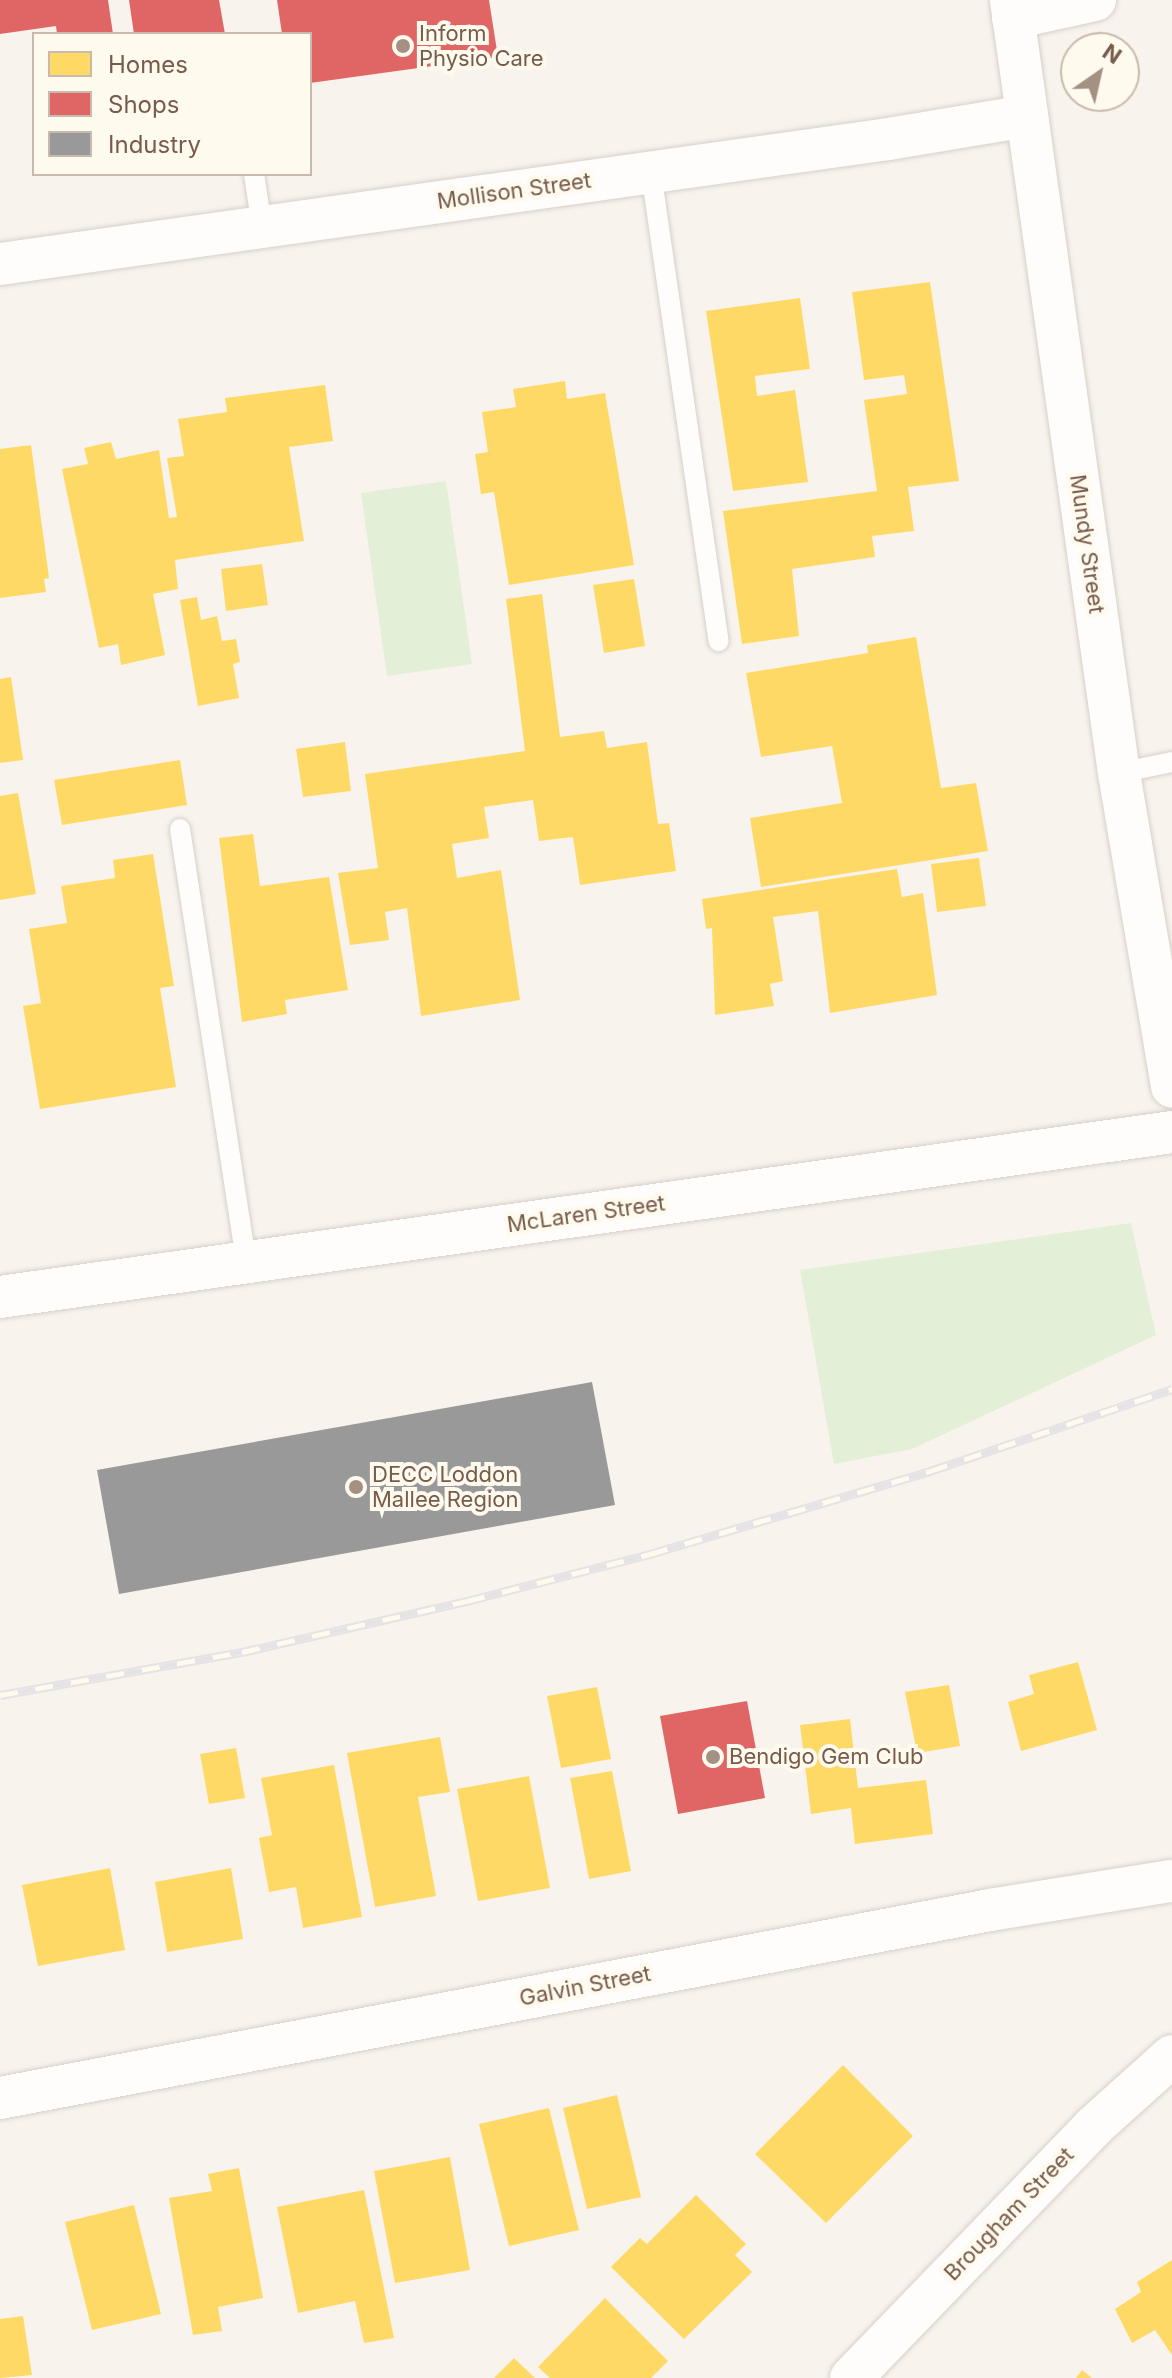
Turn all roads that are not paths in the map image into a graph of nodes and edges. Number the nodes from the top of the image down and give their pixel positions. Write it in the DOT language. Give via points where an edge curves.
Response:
graph roads {
  1 [pos="1095,0"];
  2 [pos="1012,9"];
  3 [pos="1027,116"];
  4 [pos="651,172"];
  5 [pos="254,176"];
  6 [pos="262,227"];
  7 [pos="0,264"];
  8 [pos="719,641"];
  9 [pos="1172,762"];
  10 [pos="1119,773"];
  11 [pos="180,829"];
  12 [pos="1172,1087"];
  13 [pos="1172,1132"];
  14 [pos="246,1262"];
  15 [pos="0,1297"];
  16 [pos="1172,1881"];
  17 [pos="1172,2056"];
  18 [pos="0,2098"];
  19 [pos="851,2378"];
  1 -- 2 [label="street"];
  2 -- 3 [label="street, Mundy Street"];
  3 -- 4 [label="street, Mollison Street"];
  3 -- 10 [label="street, Mundy Street"];
  4 -- 6 [label="street, Mollison Street"];
  4 -- 8 [label="lane"];
  5 -- 6 [label="lane"];
  6 -- 7 [label="street, Mollison Street"];
  9 -- 10 [label="lane"];
  10 -- 12 [label="street, Mundy Street"];
  11 -- 14 [label="lane"];
  13 -- 14 [label="street, McLaren Street"];
  14 -- 15 [label="street, McLaren Street"];
  16 -- 18 [label="street, Galvin Street" via="990,1910"];
  17 -- 19 [label="street, Brougham Street" via="1093,2127"];
}
